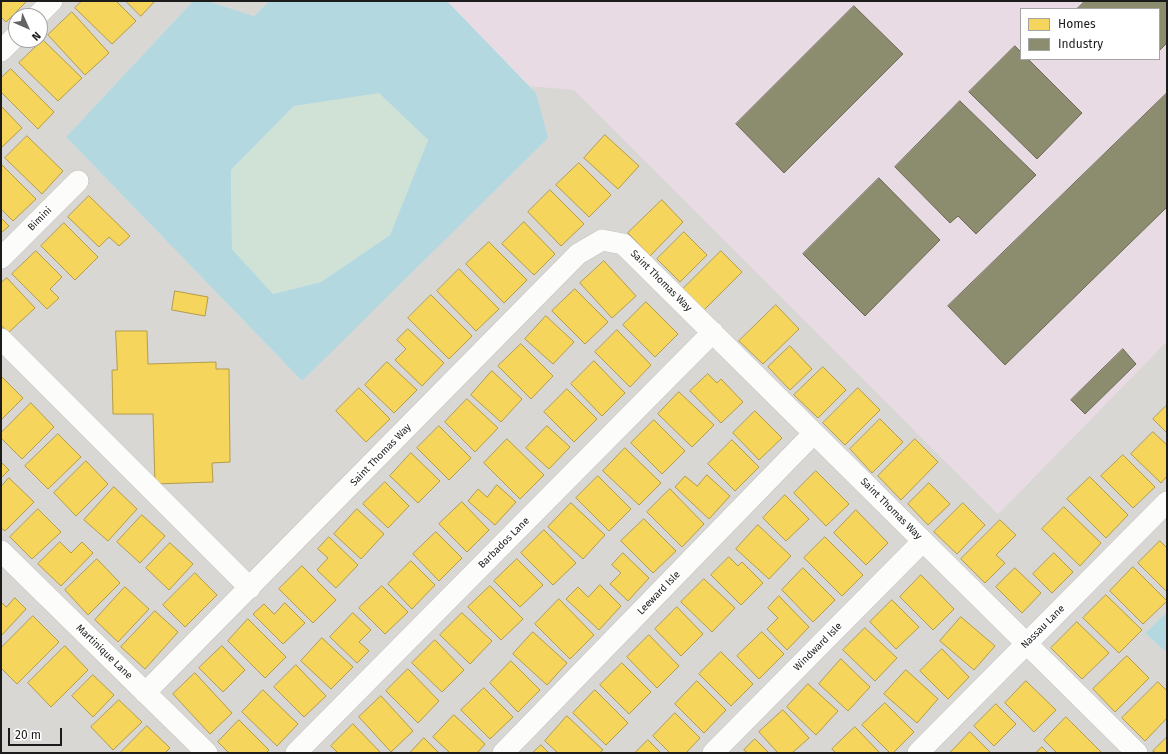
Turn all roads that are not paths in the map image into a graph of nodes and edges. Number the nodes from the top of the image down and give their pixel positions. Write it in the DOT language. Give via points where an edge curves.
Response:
graph roads {
  1 [pos="78,180"];
  2 [pos="1,258"];
  3 [pos="713,332"];
  4 [pos="1,339"];
  5 [pos="814,433"];
  6 [pos="1167,502"];
  7 [pos="923,541"];
  8 [pos="1,551"];
  9 [pos="250,588"];
  10 [pos="1027,644"];
  11 [pos="145,693"];
  12 [pos="1130,751"];
  13 [pos="207,753"];
  14 [pos="296,753"];
  15 [pos="503,753"];
  16 [pos="713,753"];
  17 [pos="918,753"];
  1 -- 2 [label="street, Bimini"];
  3 -- 5 [label="street, Saint Thomas Way"];
  3 -- 9 [label="street, Saint Thomas Way" via="623,244 602,240 578,254"];
  3 -- 14 [label="street, Barbados Lane"];
  4 -- 9 [label="street"];
  5 -- 7 [label="street, Saint Thomas Way"];
  5 -- 15 [label="street, Leeward Isle"];
  6 -- 10 [label="street, Nassau Lane"];
  7 -- 10 [label="street, Saint Thomas Way"];
  7 -- 16 [label="street, Windward Isle"];
  8 -- 11 [label="street, Martinique Lane"];
  9 -- 11 [label="street, Saint Thomas Way"];
  10 -- 12 [label="street, Saint Thomas Way"];
  10 -- 17 [label="street, Nassau Lane"];
  11 -- 13 [label="street, Martinique Lane"];
}
